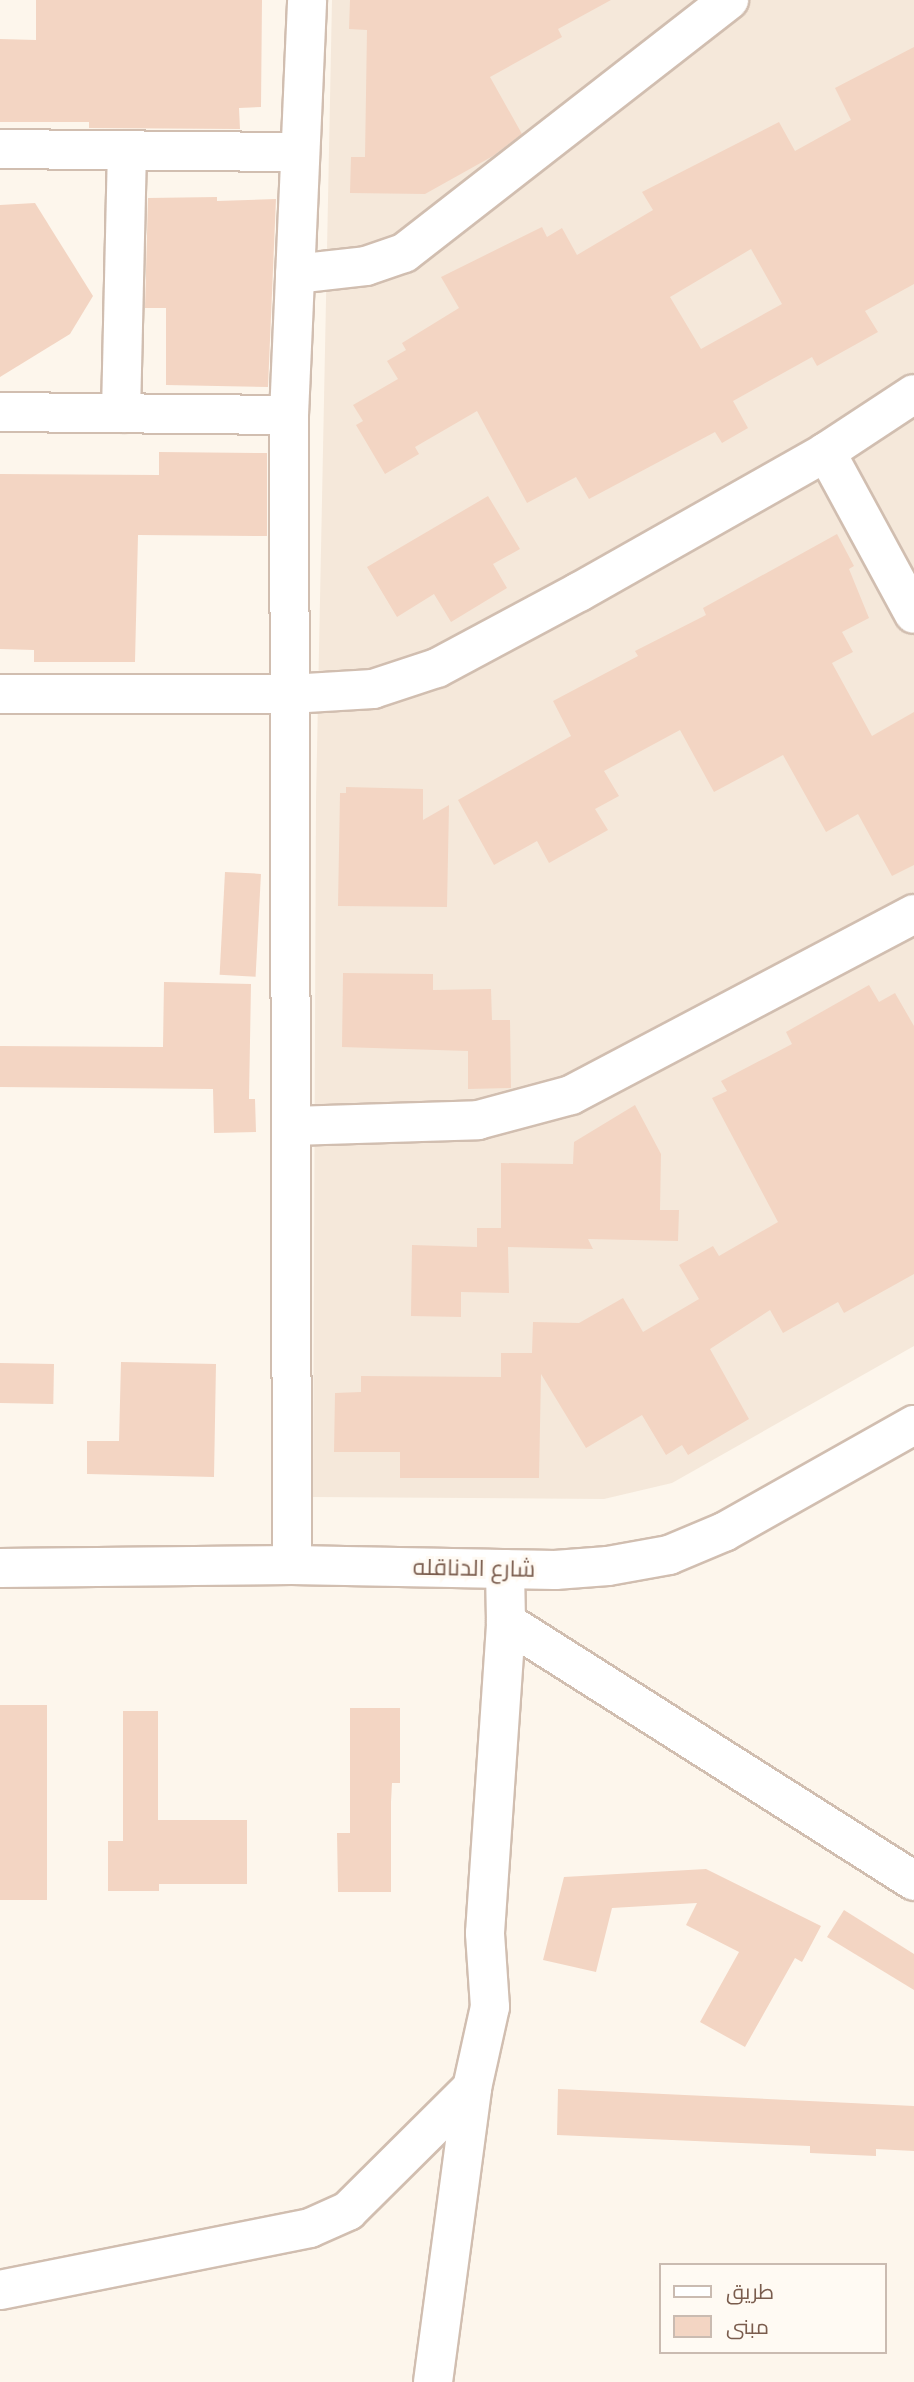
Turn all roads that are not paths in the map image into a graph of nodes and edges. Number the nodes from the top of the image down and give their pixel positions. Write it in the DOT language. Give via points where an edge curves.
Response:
graph roads {
  1 [pos="307,0"];
  2 [pos="729,0"];
  3 [pos="0,149"];
  4 [pos="127,150"];
  5 [pos="300,152"];
  6 [pos="295,274"];
  7 [pos="914,394"];
  8 [pos="0,412"];
  9 [pos="121,413"];
  10 [pos="289,415"];
  11 [pos="826,452"];
  12 [pos="914,614"];
  13 [pos="0,694"];
  14 [pos="290,694"];
  15 [pos="914,914"];
  16 [pos="292,1126"];
  17 [pos="914,1425"];
  18 [pos="292,1565"];
  19 [pos="0,1568"];
  20 [pos="505,1569"];
  21 [pos="506,1622"];
  22 [pos="914,1881"];
  23 [pos="472,2088"];
  24 [pos="0,2290"];
  25 [pos="433,2382"];
  1 -- 5 [label="street"];
  2 -- 6 [label="street" via="404,253 366,266"];
  3 -- 4 [label="street"];
  4 -- 5 [label="street"];
  4 -- 9 [label="street"];
  5 -- 6 [label="street"];
  6 -- 10 [label="street"];
  7 -- 11 [label="street"];
  8 -- 9 [label="street"];
  9 -- 10 [label="street"];
  10 -- 14 [label="street"];
  11 -- 12 [label="street"];
  11 -- 14 [label="street" via="437,668 373,689"];
  13 -- 14 [label="street"];
  14 -- 16 [label="street"];
  15 -- 16 [label="street" via="571,1095 478,1120"];
  16 -- 18 [label="street"];
  17 -- 20 [label="street, شارع الدناقله" via="724,1532 669,1555 608,1566"];
  18 -- 19 [label="street, شارع الدناقله"];
  18 -- 20 [label="street, شارع الدناقله"];
  20 -- 21 [label="street"];
  21 -- 22 [label="street"];
  21 -- 23 [label="street" via="485,1933 490,2007"];
  23 -- 24 [label="street" via="348,2211 310,2228"];
  23 -- 25 [label="street"];
}
